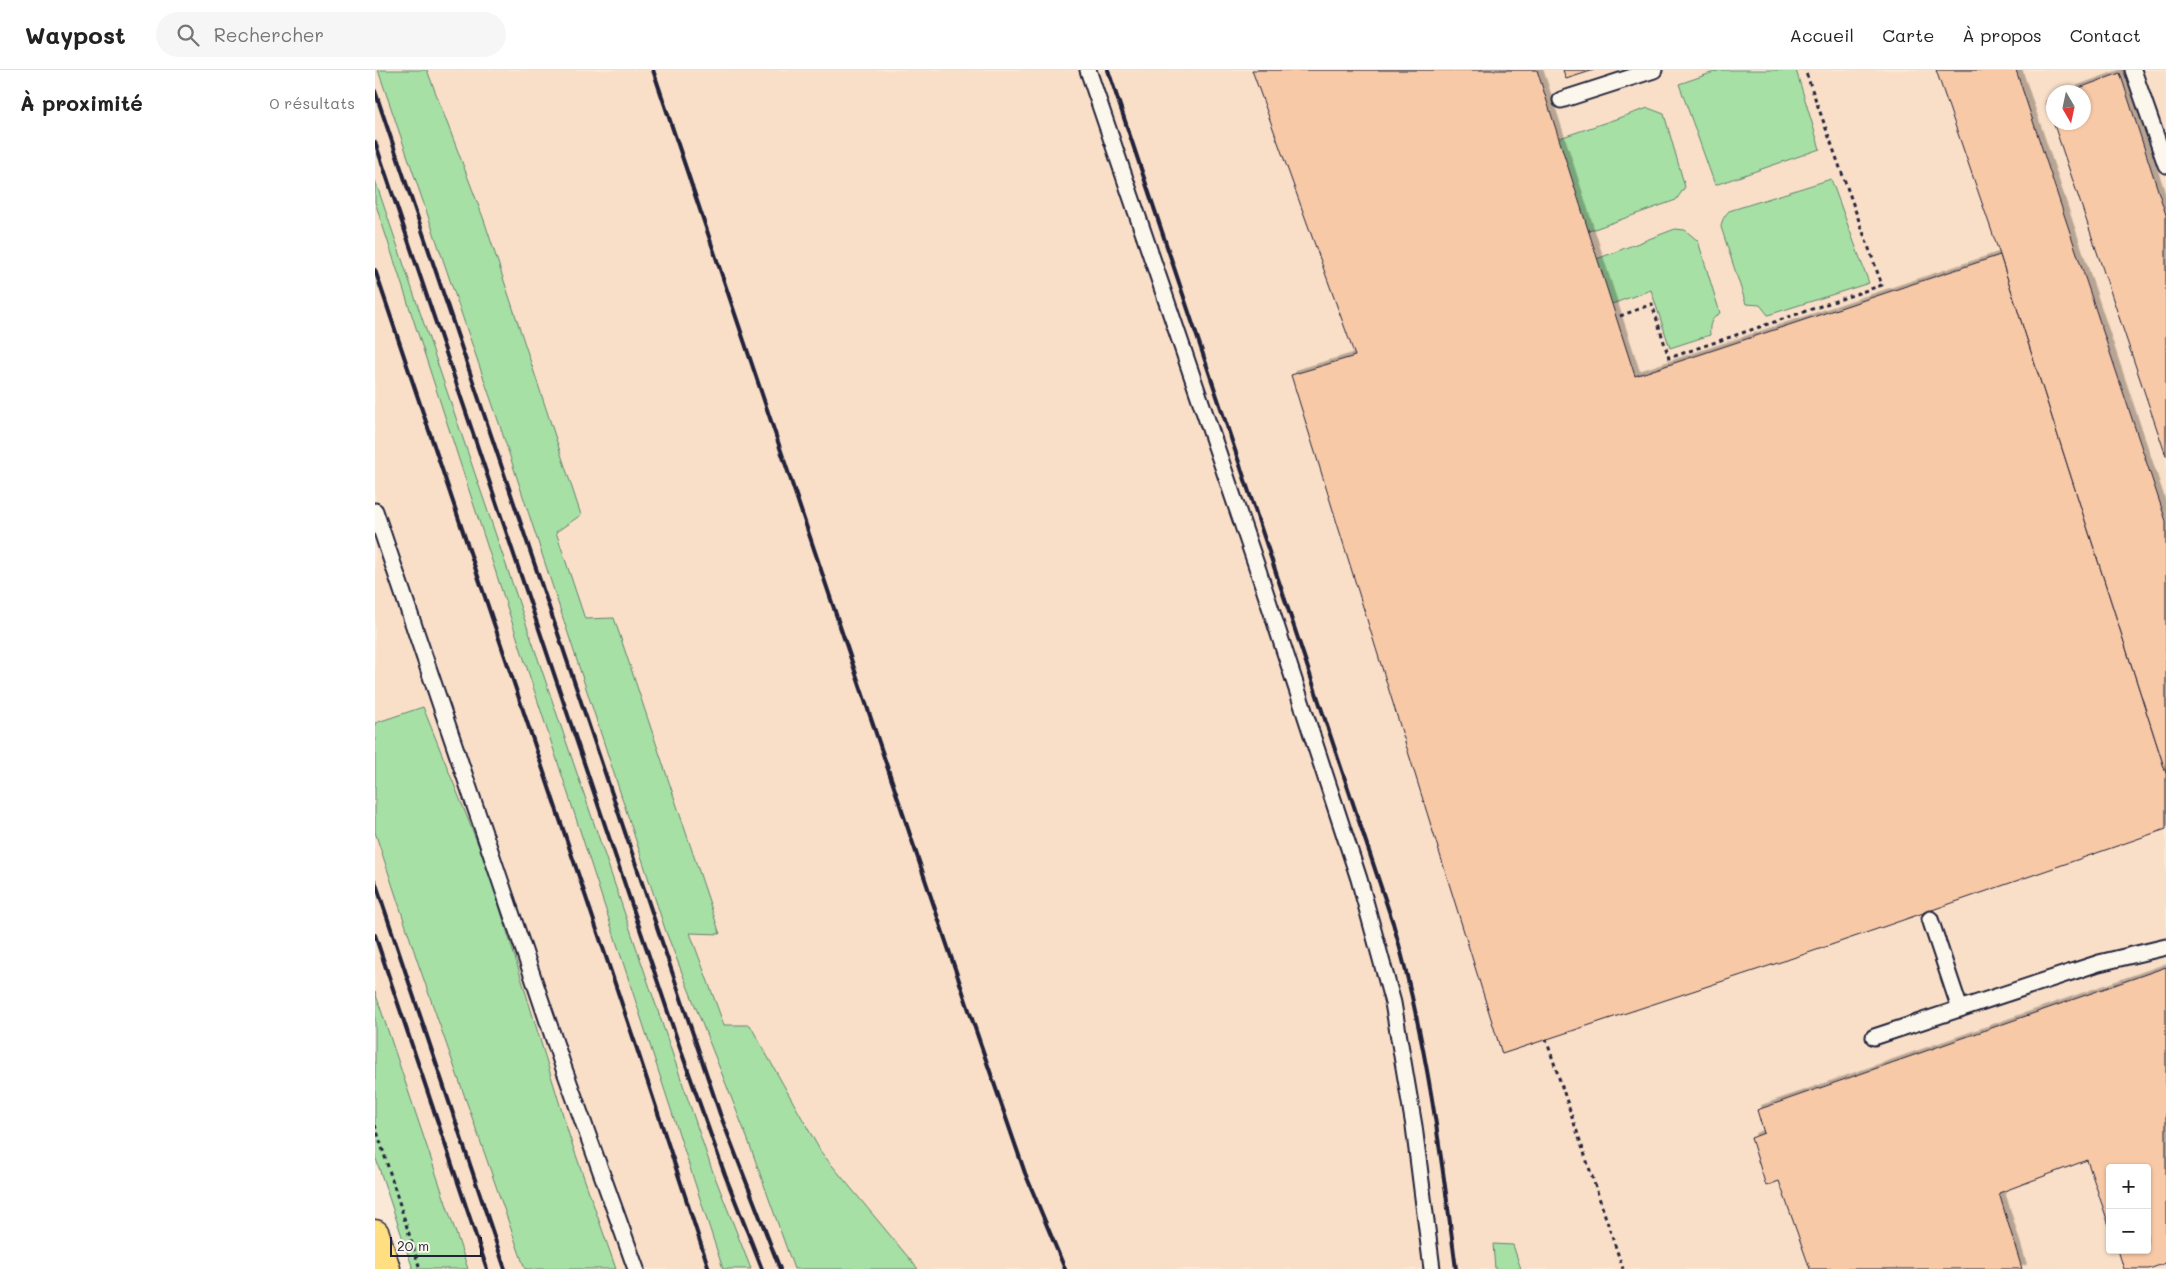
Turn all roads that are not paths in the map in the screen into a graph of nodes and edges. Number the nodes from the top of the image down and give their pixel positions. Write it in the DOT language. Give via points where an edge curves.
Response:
graph roads {
  1 [pos="1088,70"];
  2 [pos="1653,70"];
  3 [pos="2133,70"];
  4 [pos="1561,100"];
  5 [pos="2166,165"];
  6 [pos="375,512"];
  7 [pos="1930,919"];
  8 [pos="2166,947"];
  9 [pos="1960,1009"];
  10 [pos="1874,1037"];
  11 [pos="375,1234"];
  12 [pos="386,1269"];
  13 [pos="636,1269"];
  14 [pos="1432,1269"];
  1 -- 14 [label="lane" via="1255,560 1362,888 1393,1003 1414,1126"];
  2 -- 4 [label="lane"];
  3 -- 5 [label="lane"];
  6 -- 13 [label="lane"];
  7 -- 9 [label="lane"];
  8 -- 9 [label="lane" via="2099,963"];
  9 -- 10 [label="lane"];
  11 -- 12 [label="main road"];
}
